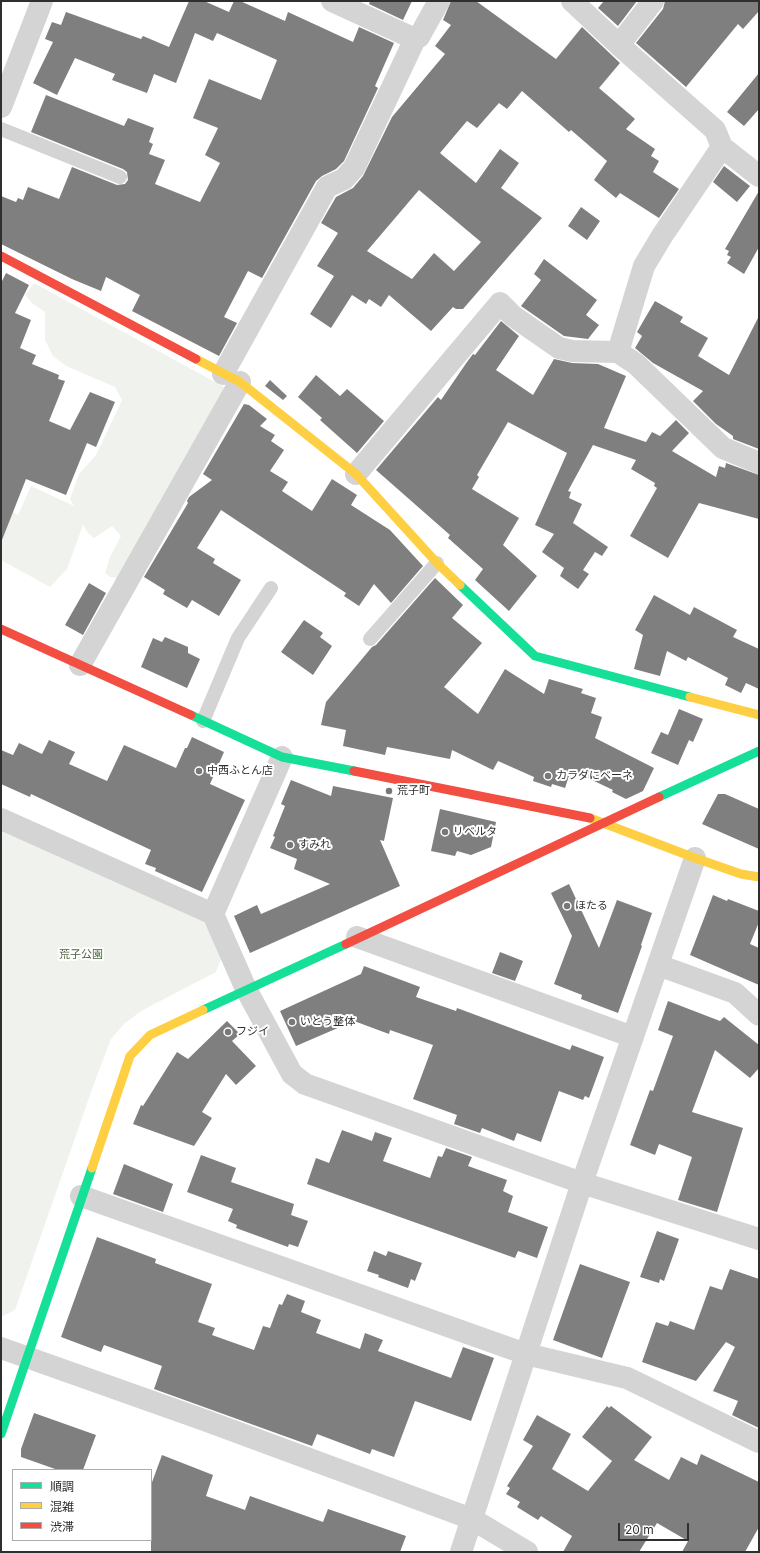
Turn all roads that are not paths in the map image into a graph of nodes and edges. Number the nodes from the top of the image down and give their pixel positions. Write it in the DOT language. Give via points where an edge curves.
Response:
graph roads {
  1 [pos="42,1"];
  2 [pos="332,1"];
  3 [pos="439,1"];
  4 [pos="572,1"];
  5 [pos="653,1"];
  6 [pos="415,39"];
  7 [pos="619,45"];
  8 [pos="1,107"];
  9 [pos="1,129"];
  10 [pos="722,147"];
  11 [pos="759,176"];
  12 [pos="120,177"];
  13 [pos="1,256"];
  14 [pos="618,352"];
  15 [pos="232,378"];
  16 [pos="759,463"];
  17 [pos="356,474"];
  18 [pos="437,563"];
  19 [pos="271,588"];
  20 [pos="1,629"];
  21 [pos="370,639"];
  22 [pos="80,665"];
  23 [pos="759,716"];
  24 [pos="203,721"];
  25 [pos="759,751"];
  26 [pos="282,757"];
  27 [pos="1,819"];
  28 [pos="606,824"];
  29 [pos="695,858"];
  30 [pos="759,877"];
  31 [pos="213,914"];
  32 [pos="357,937"];
  33 [pos="658,965"];
  34 [pos="246,989"];
  35 [pos="759,1015"];
  36 [pos="633,1037"];
  37 [pos="582,1183"];
  38 [pos="81,1196"];
  39 [pos="759,1239"];
  40 [pos="1,1348"];
  41 [pos="526,1354"];
  42 [pos="27,1358"];
  43 [pos="1,1434"];
  44 [pos="759,1442"];
  45 [pos="472,1519"];
  46 [pos="461,1552"];
  47 [pos="527,1552"];
  1 -- 8 [label="street"];
  2 -- 6 [label="street"];
  3 -- 6 [label="street" via="419,37"];
  4 -- 7 [label="street"];
  5 -- 7 [label="street"];
  6 -- 15 [label="street" via="354,168 344,179 327,187"];
  7 -- 10 [label="street" via="715,130"];
  9 -- 12 [label="lane"];
  10 -- 11 [label="street"];
  10 -- 14 [label="street" via="644,266"];
  13 -- 15 [label="street"];
  14 -- 16 [label="street" via="636,364 723,448"];
  14 -- 17 [label="street" via="572,351 559,348 513,316 500,303"];
  15 -- 17 [label="street"];
  15 -- 22 [label="street"];
  17 -- 18 [label="street"];
  18 -- 21 [label="lane"];
  18 -- 23 [label="street" via="535,656"];
  19 -- 24 [label="lane" via="238,638"];
  20 -- 22 [label="street"];
  22 -- 24 [label="street"];
  24 -- 26 [label="street"];
  25 -- 28 [label="street"];
  26 -- 28 [label="street" via="591,818"];
  26 -- 31 [label="street"];
  27 -- 31 [label="street"];
  28 -- 29 [label="street"];
  28 -- 32 [label="street"];
  29 -- 30 [label="street" via="741,874"];
  29 -- 33 [label="street"];
  31 -- 34 [label="street"];
  32 -- 34 [label="street"];
  32 -- 36 [label="street"];
  33 -- 35 [label="street" via="735,993"];
  33 -- 36 [label="street"];
  34 -- 37 [label="street" via="292,1074 305,1084"];
  34 -- 38 [label="street" via="150,1035 130,1056"];
  36 -- 37 [label="street"];
  37 -- 39 [label="street"];
  37 -- 41 [label="street"];
  38 -- 41 [label="street"];
  38 -- 42 [label="street"];
  40 -- 42 [label="street"];
  41 -- 44 [label="street" via="628,1378"];
  41 -- 45 [label="street"];
  42 -- 43 [label="street"];
  42 -- 45 [label="street"];
  45 -- 46 [label="street"];
  45 -- 47 [label="street"];
}
